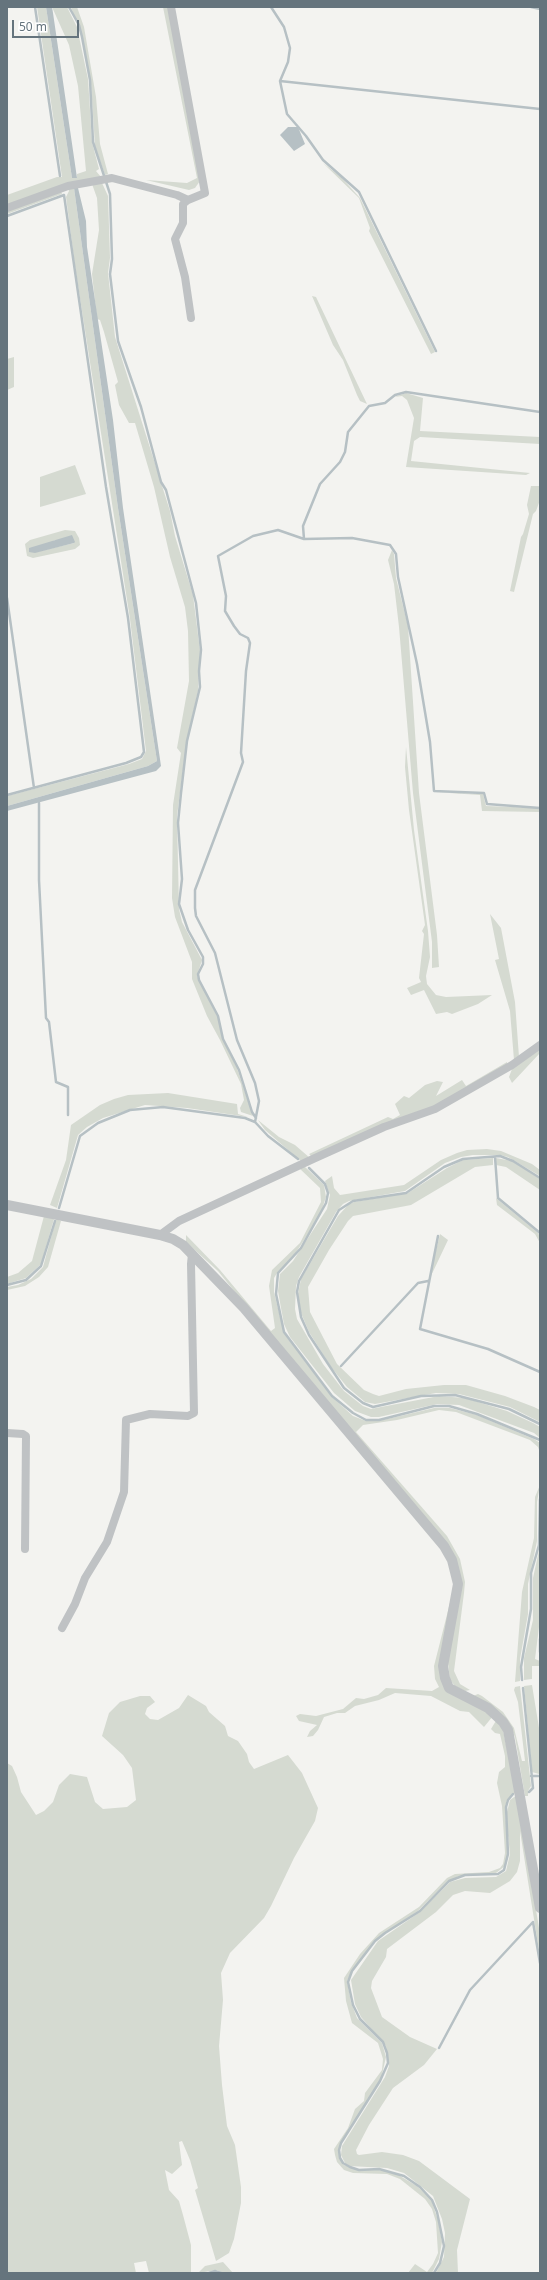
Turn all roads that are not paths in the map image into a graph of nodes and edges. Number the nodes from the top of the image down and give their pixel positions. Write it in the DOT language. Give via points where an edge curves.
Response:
graph roads {
  1 [pos="171,7"];
  2 [pos="188,200"];
  3 [pos="7,208"];
  4 [pos="191,318"];
  5 [pos="540,1045"];
  6 [pos="7,1205"];
  7 [pos="160,1235"];
  8 [pos="192,1254"];
  9 [pos="7,1433"];
  10 [pos="25,1549"];
  11 [pos="62,1628"];
  12 [pos="540,1908"];
  1 -- 2 [label="street" via="205,193"];
  2 -- 3 [label="street" via="177,194 112,178 68,186"];
  2 -- 4 [label="street" via="183,204 183,223 175,239 185,277"];
  5 -- 7 [label="street" via="512,1065 435,1109 384,1127 313,1159 179,1222"];
  6 -- 7 [label="street"];
  7 -- 8 [label="street" via="173,1239"];
  8 -- 11 [label="street" via="194,1413 188,1416 150,1414 126,1420 124,1492 107,1542 85,1578"];
  8 -- 12 [label="street" via="249,1314 444,1546 452,1560 458,1584 443,1666 445,1678 449,1688 488,1708 504,1722 508,1730"];
  9 -- 10 [label="street" via="26,1436"];
}
